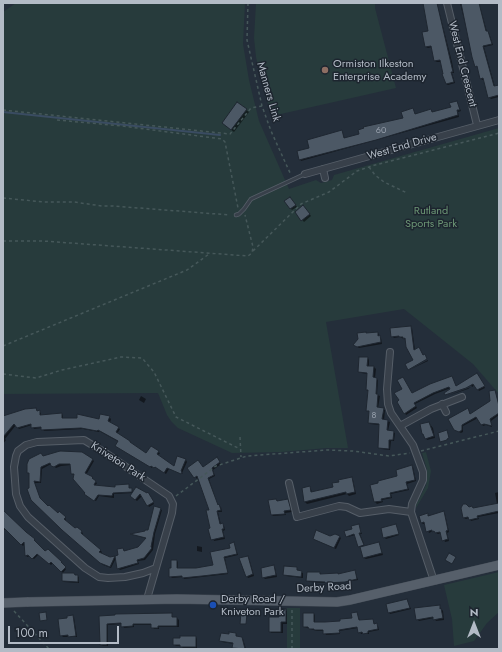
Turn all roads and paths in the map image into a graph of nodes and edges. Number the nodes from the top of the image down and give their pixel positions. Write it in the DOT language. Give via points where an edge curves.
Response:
graph roads {
  1 [pos="248,3"];
  2 [pos="447,3"];
  3 [pos="262,106"];
  4 [pos="3,110"];
  5 [pos="57,120"];
  6 [pos="499,120"];
  7 [pos="477,125"];
  8 [pos="499,133"];
  9 [pos="355,165"];
  10 [pos="369,167"];
  11 [pos="323,169"];
  12 [pos="357,171"];
  13 [pos="305,174"];
  14 [pos="325,178"];
  15 [pos="294,180"];
  16 [pos="407,193"];
  17 [pos="3,198"];
  18 [pos="244,209"];
  19 [pos="238,214"];
  20 [pos="3,241"];
  21 [pos="253,251"];
  22 [pos="209,254"];
  23 [pos="3,346"];
  24 [pos="390,352"];
  25 [pos="381,363"];
  26 [pos="389,364"];
  27 [pos="3,374"];
  28 [pos="462,397"];
  29 [pos="442,404"];
  30 [pos="446,412"];
  31 [pos="400,426"];
  32 [pos="240,437"];
  33 [pos="240,449"];
  34 [pos="327,450"];
  35 [pos="241,457"];
  36 [pos="289,483"];
  37 [pos="172,499"];
  38 [pos="411,512"];
  39 [pos="499,565"];
  40 [pos="156,568"];
  41 [pos="434,581"];
  42 [pos="147,599"];
  43 [pos="292,602"];
  44 [pos="3,603"];
  45 [pos="12,608"];
  46 [pos="49,649"];
  47 [pos="292,649"];
  1 -- 3 [label="path, Manners Link" via="247,40"];
  2 -- 7 [label="street, West End Crescent"];
  3 -- 4 [label="path" via="251,108 230,134"];
  3 -- 15 [label="path, Manners Link"];
  5 -- 19 [label="path" via="222,139"];
  6 -- 7 [label="street, West End Drive"];
  7 -- 11 [label="street, West End Drive"];
  8 -- 10 [label="path"];
  9 -- 12 [label="path"];
  10 -- 12 [label="path"];
  10 -- 16 [label="path" via="384,182"];
  11 -- 13 [label="street, West End Drive"];
  11 -- 14 [label="street"];
  12 -- 21 [label="path" via="329,192 301,204"];
  13 -- 15 [label="lane"];
  15 -- 18 [label="lane" via="251,199"];
  17 -- 19 [label="path"];
  18 -- 19 [label="lane"];
  18 -- 21 [label="path"];
  20 -- 22 [label="path"];
  21 -- 22 [label="path" via="248,256"];
  22 -- 23 [label="path" via="187,270"];
  24 -- 26 [label="street"];
  25 -- 26 [label="street"];
  26 -- 31 [label="street" via="388,404"];
  27 -- 33 [label="path" via="36,378 121,357 142,358 154,372 176,417"];
  28 -- 29 [label="street"];
  29 -- 30 [label="street"];
  29 -- 31 [label="street"];
  31 -- 38 [label="street" via="416,452 423,472 423,480"];
  32 -- 33 [label="path"];
  33 -- 35 [label="path"];
  34 -- 35 [label="path"];
  35 -- 37 [label="path" via="216,466"];
  36 -- 38 [label="street" via="297,517 339,506 360,513 389,509"];
  37 -- 40 [label="street" via="172,513"];
  37 -- 40 [label="street, Kniveton Park" via="84,440 31,443 22,447 16,456 16,494 20,506 86,568 99,577 108,578 131,576"];
  38 -- 41 [label="street"];
  39 -- 41 [label="main road, Derby Road"];
  40 -- 42 [label="street"];
  41 -- 43 [label="main road, Derby Road" via="337,602"];
  42 -- 43 [label="main road, Derby Road"];
  42 -- 44 [label="main road, Derby Road, bridge"];
  43 -- 47 [label="path"];
  45 -- 46 [label="path"];
}
